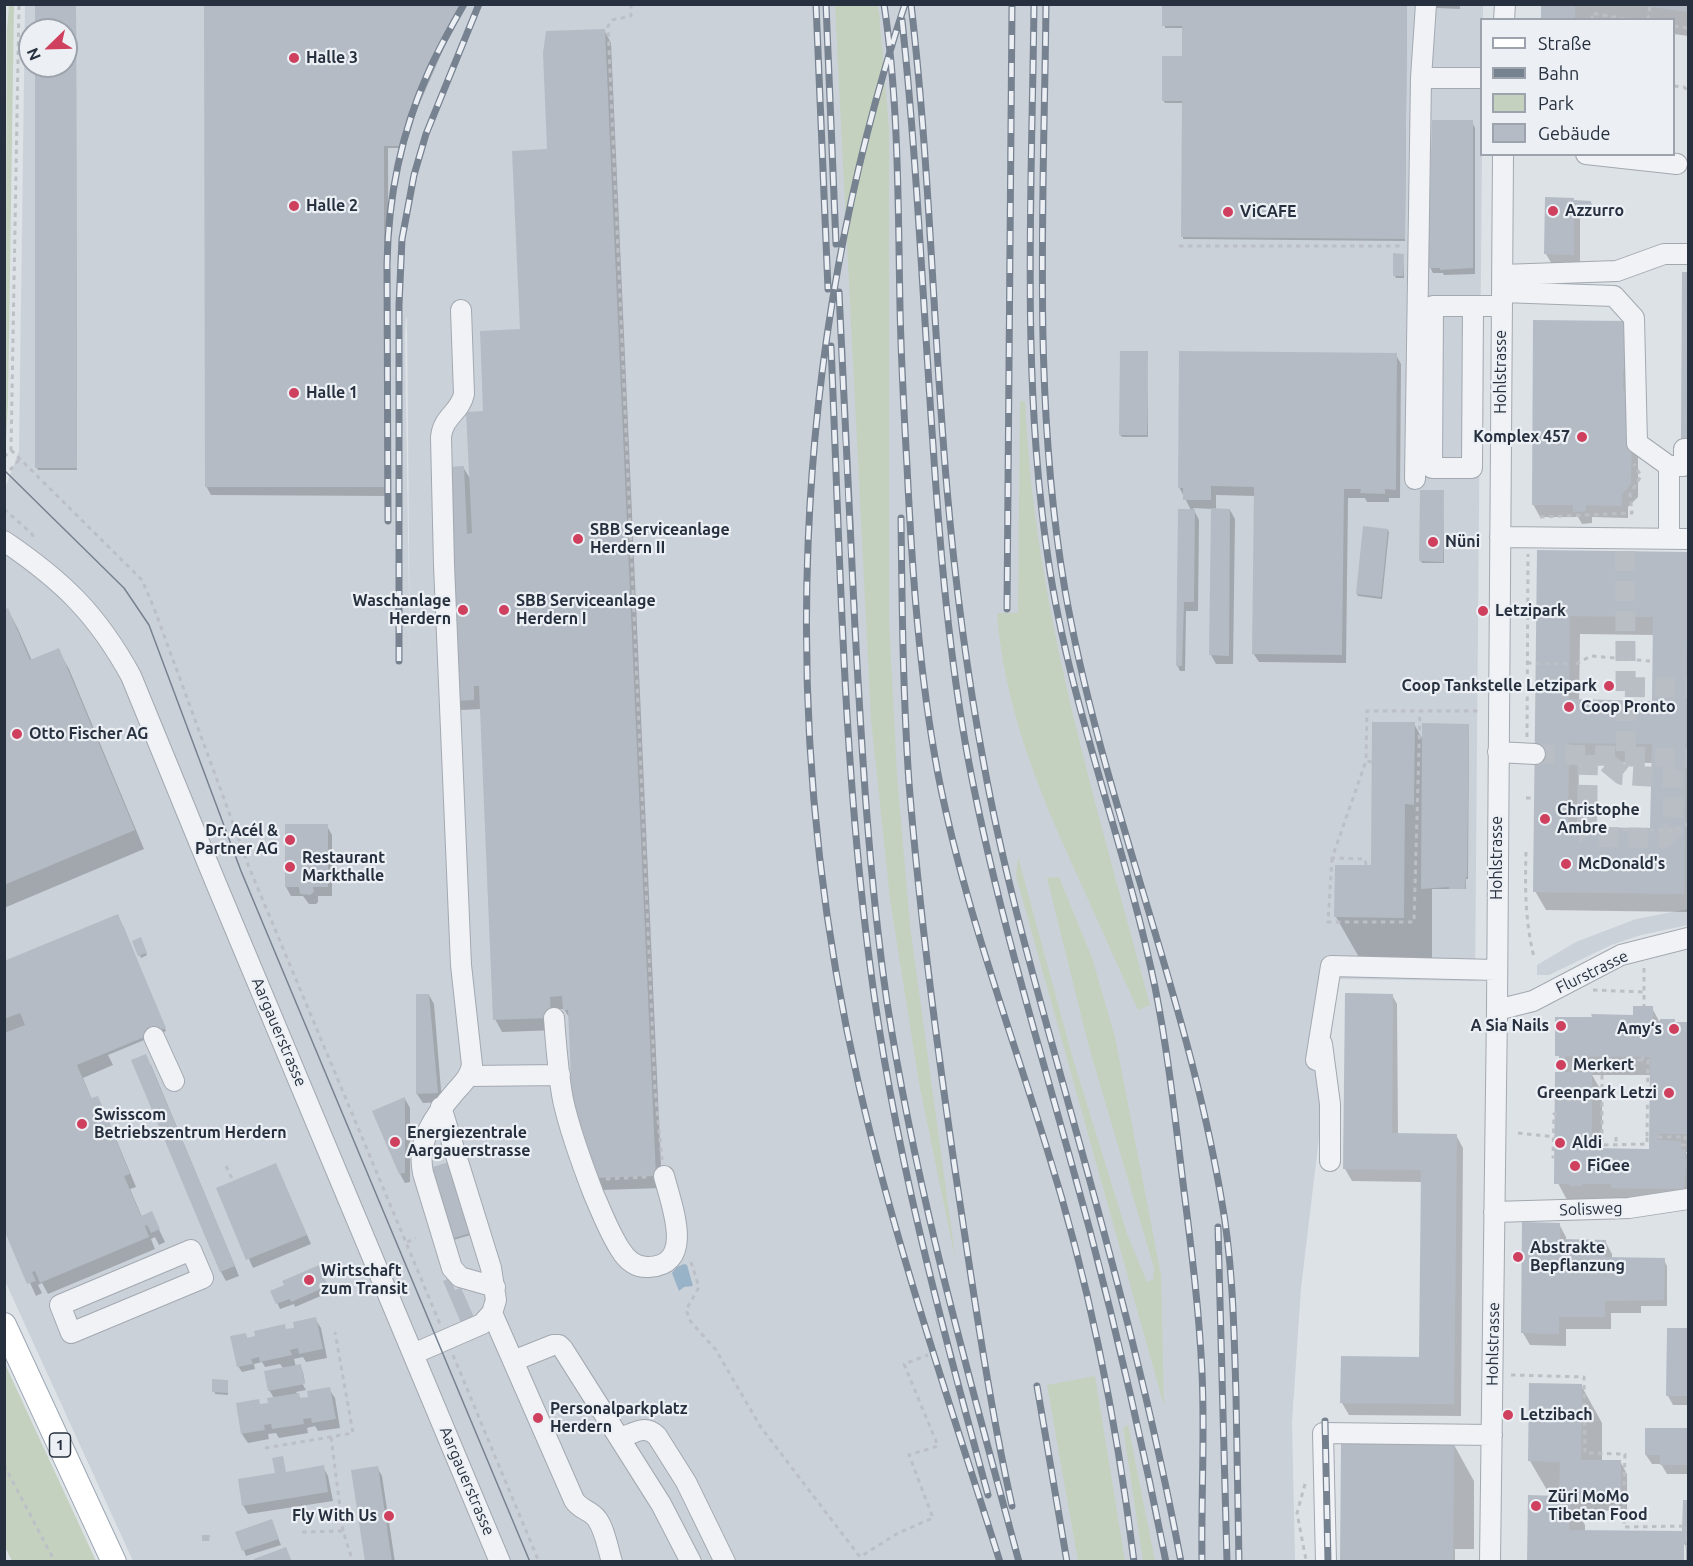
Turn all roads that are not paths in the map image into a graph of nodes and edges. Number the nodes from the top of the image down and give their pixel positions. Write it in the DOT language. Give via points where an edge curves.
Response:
graph roads {
  1 [pos="1426,4"];
  2 [pos="1421,78"];
  3 [pos="1480,78"];
  4 [pos="1503,156"];
  5 [pos="1605,156"];
  6 [pos="1677,164"];
  7 [pos="1689,254"];
  8 [pos="1502,291"];
  9 [pos="1473,306"];
  10 [pos="461,310"];
  11 [pos="1689,449"];
  12 [pos="1669,466"];
  13 [pos="1415,479"];
  14 [pos="1500,537"];
  15 [pos="1679,539"];
  16 [pos="10,548"];
  17 [pos="1531,747"];
  18 [pos="1498,752"];
  19 [pos="1689,938"];
  20 [pos="1496,970"];
  21 [pos="1497,1010"];
  22 [pos="554,1018"];
  23 [pos="1320,1031"];
  24 [pos="154,1036"];
  25 [pos="1316,1060"];
  26 [pos="560,1075"];
  27 [pos="469,1076"];
  28 [pos="174,1081"];
  29 [pos="441,1107"];
  30 [pos="1330,1161"];
  31 [pos="658,1177"];
  32 [pos="1689,1199"];
  33 [pos="1494,1212"];
  34 [pos="495,1287"];
  35 [pos="492,1313"];
  36 [pos="5,1327"];
  37 [pos="71,1333"];
  38 [pos="413,1354"];
  39 [pos="513,1361"];
  40 [pos="1492,1435"];
  41 [pos="621,1438"];
  42 [pos="114,1562"];
  43 [pos="500,1562"];
  44 [pos="612,1562"];
  45 [pos="691,1562"];
  46 [pos="725,1562"];
  47 [pos="1326,1562"];
  48 [pos="1490,1562"];
  1 -- 2 [label="street"];
  2 -- 3 [label="street"];
  2 -- 13 [label="street"];
  4 -- 8 [label="street, Hohlstrasse"];
  5 -- 6 [label="street"];
  7 -- 8 [label="street" via="1664,254 1617,271"];
  8 -- 9 [label="street"];
  8 -- 12 [label="street" via="1614,296 1634,318 1637,443"];
  8 -- 14 [label="street, Hohlstrasse"];
  9 -- 9 [label="street" via="1433,306 1432,468 1472,468"];
  10 -- 27 [label="street" via="464,394 460,405 444,422 441,437 461,965 472,1060"];
  11 -- 12 [label="street" via="1684,449 1684,466"];
  12 -- 15 [label="street"];
  14 -- 15 [label="street" via="1625,544"];
  14 -- 18 [label="street, Hohlstrasse"];
  16 -- 38 [label="street, Aargauerstrasse" via="76,598 99,623 131,676"];
  17 -- 18 [label="street"];
  18 -- 20 [label="street, Hohlstrasse"];
  19 -- 21 [label="street, Flurstrasse" via="1621,955 1533,1001"];
  20 -- 21 [label="street, Hohlstrasse"];
  20 -- 23 [label="street" via="1331,966"];
  21 -- 33 [label="street, Hohlstrasse"];
  22 -- 26 [label="street"];
  23 -- 25 [label="street"];
  23 -- 30 [label="street" via="1330,1104"];
  24 -- 28 [label="street"];
  26 -- 27 [label="street"];
  26 -- 31 [label="street" via="566,1110 588,1179 624,1256 641,1267 655,1267 669,1260 678,1243"];
  27 -- 29 [label="street"];
  29 -- 34 [label="street"];
  29 -- 34 [label="street" via="424,1139 423,1173 454,1272"];
  32 -- 33 [label="street, Solisweg" via="1629,1208"];
  33 -- 40 [label="street, Hohlstrasse"];
  34 -- 35 [label="street"];
  35 -- 38 [label="street" via="478,1327"];
  35 -- 39 [label="street"];
  36 -- 42 [label="main road, 1"];
  37 -- 37 [label="street" via="203,1278 191,1250 60,1305"];
  38 -- 43 [label="street, Aargauerstrasse"];
  39 -- 41 [label="street" via="560,1345"];
  39 -- 44 [label="street" via="574,1500 598,1521"];
  40 -- 47 [label="street" via="1323,1433"];
  40 -- 48 [label="street, Hohlstrasse"];
  41 -- 45 [label="street" via="662,1504"];
  41 -- 46 [label="street" via="644,1429 657,1436 699,1507"];
}
